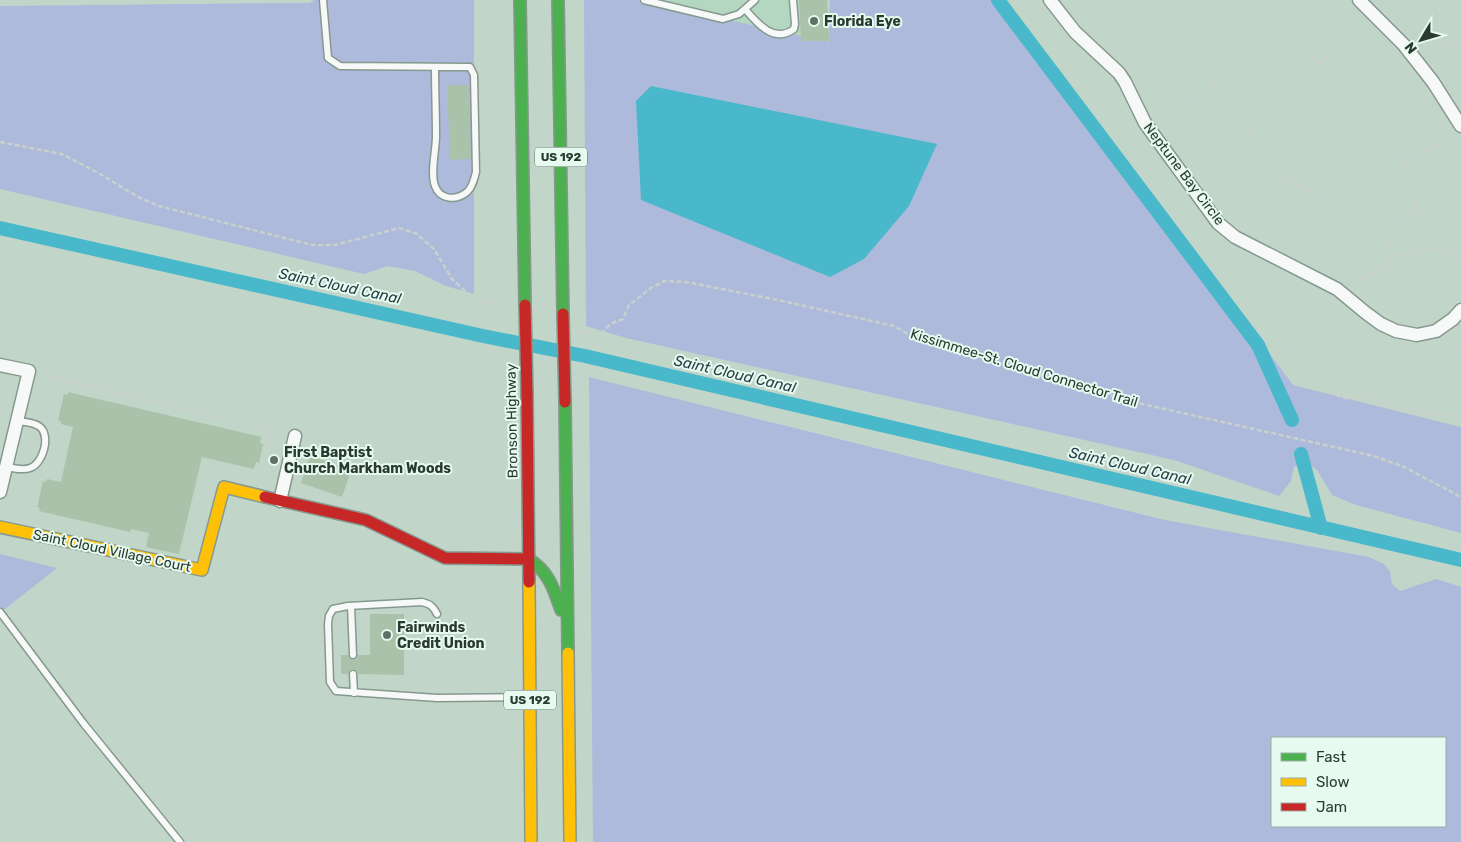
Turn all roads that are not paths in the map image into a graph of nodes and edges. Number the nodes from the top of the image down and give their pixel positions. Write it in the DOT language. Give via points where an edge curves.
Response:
graph roads {
  1 [pos="323,0"];
  2 [pos="520,0"];
  3 [pos="558,0"];
  4 [pos="644,0"];
  5 [pos="755,0"];
  6 [pos="793,0"];
  7 [pos="1050,0"];
  8 [pos="1358,0"];
  9 [pos="661,2"];
  10 [pos="745,9"];
  11 [pos="434,67"];
  12 [pos="1461,126"];
  13 [pos="1461,310"];
  14 [pos="0,365"];
  15 [pos="17,421"];
  16 [pos="295,436"];
  17 [pos="6,466"];
  18 [pos="0,492"];
  19 [pos="280,501"];
  20 [pos="0,527"];
  21 [pos="528,558"];
  22 [pos="351,606"];
  23 [pos="0,612"];
  24 [pos="437,614"];
  25 [pos="567,626"];
  26 [pos="352,655"];
  27 [pos="353,674"];
  28 [pos="354,692"];
  29 [pos="530,697"];
  30 [pos="180,842"];
  31 [pos="532,842"];
  32 [pos="570,842"];
  1 -- 11 [label="lane" via="328,58 340,66"];
  2 -- 21 [label="main road, Bronson Highway / US 192, bridge"];
  3 -- 25 [label="main road, US 192, bridge"];
  4 -- 9 [label="lane"];
  5 -- 10 [label="lane"];
  6 -- 10 [label="lane" via="794,29 786,33 764,29"];
  7 -- 13 [label="street, Neptune Bay Circle" via="1075,32 1119,73 1144,123 1218,223 1235,237 1337,289 1381,324 1396,331 1417,335 1436,330"];
  8 -- 12 [label="street" via="1404,45"];
  9 -- 10 [label="lane" via="723,19"];
  11 -- 11 [label="lane" via="470,67 474,76 476,172 467,192 456,198 447,198 434,185"];
  14 -- 15 [label="street" via="29,371"];
  15 -- 17 [label="street"];
  15 -- 17 [label="lane" via="38,425 43,430 46,436 43,452 33,468 25,470"];
  16 -- 19 [label="street"];
  17 -- 18 [label="street"];
  19 -- 20 [label="main road, Saint Cloud Village Court" via="224,487 202,570"];
  19 -- 21 [label="main road, Saint Cloud Village Court" via="366,520 445,558"];
  21 -- 25 [label="main road" via="548,576"];
  21 -- 29 [label="main road, Bronson Highway / US 192"];
  22 -- 24 [label="lane" via="422,602 434,607"];
  22 -- 26 [label="lane"];
  22 -- 28 [label="lane" via="333,609 329,616 330,682 336,691"];
  23 -- 30 [label="lane" via="84,724"];
  25 -- 32 [label="main road, US 192"];
  27 -- 28 [label="lane"];
  28 -- 29 [label="lane" via="437,698"];
  29 -- 31 [label="main road, Bronson Highway / US 192"];
}
